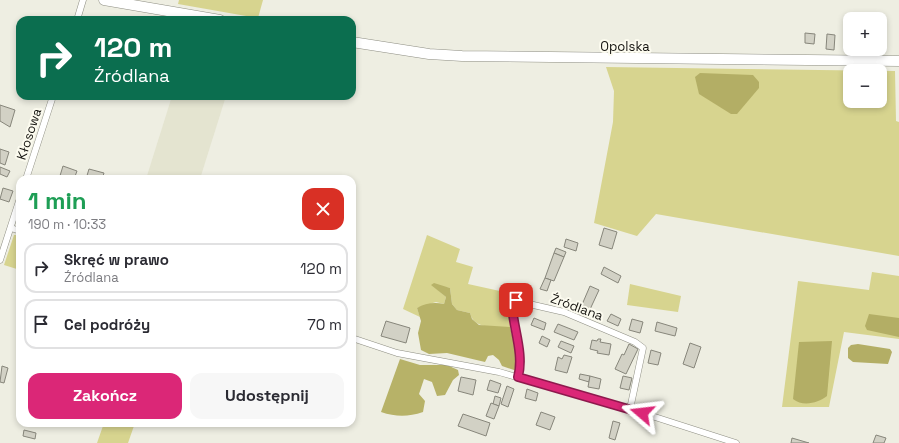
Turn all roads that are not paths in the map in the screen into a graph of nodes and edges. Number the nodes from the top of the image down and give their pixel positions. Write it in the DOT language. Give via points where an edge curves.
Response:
graph roads {
  1 [pos="83,0"];
  2 [pos="104,0"];
  3 [pos="78,16"];
  4 [pos="197,16"];
  5 [pos="356,43"];
  6 [pos="899,62"];
  7 [pos="52,100"];
  8 [pos="27,175"];
  9 [pos="16,211"];
  10 [pos="11,228"];
  11 [pos="16,230"];
  12 [pos="0,260"];
  13 [pos="356,339"];
  14 [pos="518,377"];
  15 [pos="630,409"];
  16 [pos="736,443"];
  1 -- 3 [label="street"];
  2 -- 4 [label="main road"];
  5 -- 6 [label="main road, Opolska" via="429,54 462,56"];
  7 -- 8 [label="street, Kłosowa"];
  9 -- 10 [label="street"];
  10 -- 11 [label="street"];
  10 -- 12 [label="street"];
  13 -- 14 [label="street" via="397,354 465,364"];
  14 -- 15 [label="street"];
  14 -- 15 [label="street, Źródlana" via="521,368 520,355 512,307 516,300 564,312 635,342 643,348"];
  15 -- 16 [label="street"];
}
